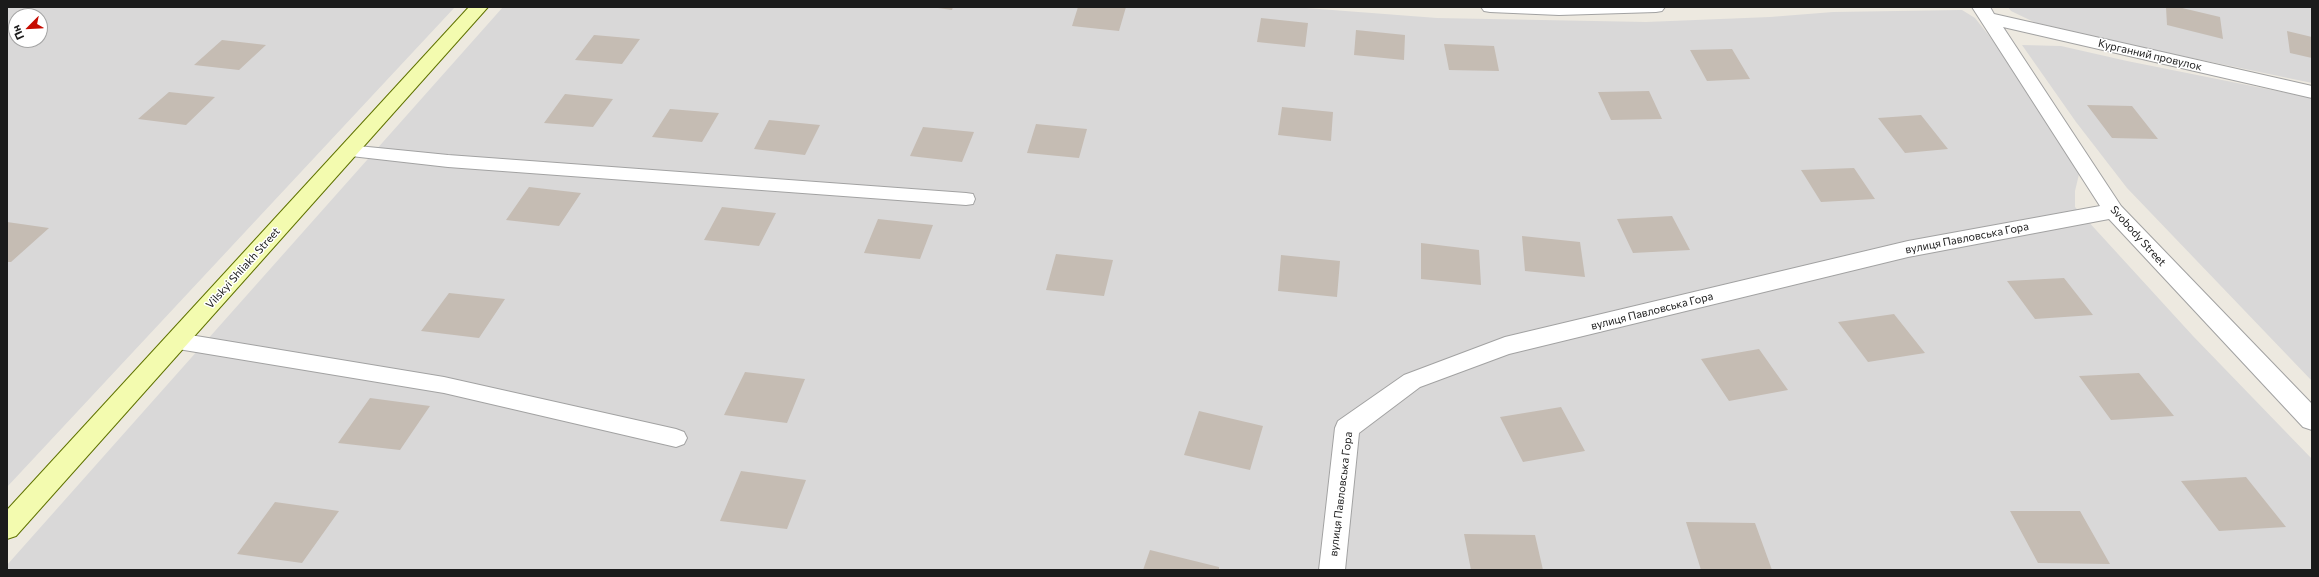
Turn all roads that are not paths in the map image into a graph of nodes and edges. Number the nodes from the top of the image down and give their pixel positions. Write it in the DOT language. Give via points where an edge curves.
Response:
graph roads {
  1 [pos="479,7"];
  2 [pos="1490,7"];
  3 [pos="1656,7"];
  4 [pos="1985,13"];
  5 [pos="2312,92"];
  6 [pos="348,151"];
  7 [pos="966,199"];
  8 [pos="2114,211"];
  9 [pos="178,341"];
  10 [pos="2312,420"];
  11 [pos="676,438"];
  12 [pos="7,528"];
  13 [pos="1332,570"];
  1 -- 6 [label="street, Vilskyi Shliakh Street"];
  2 -- 3 [label="street" via="1559,10"];
  4 -- 5 [label="street, Курганний провулок"];
  4 -- 8 [label="street, Svobody Street"];
  6 -- 7 [label="lane" via="448,161"];
  6 -- 9 [label="street, Vilskyi Shliakh Street"];
  8 -- 10 [label="street, Svobody Street"];
  8 -- 13 [label="street, вулиця Павловська Гора" via="1908,249 1505,346 1412,381 1347,428"];
  9 -- 11 [label="lane" via="444,385"];
  9 -- 12 [label="street, Vilskyi Shliakh Street"];
}
